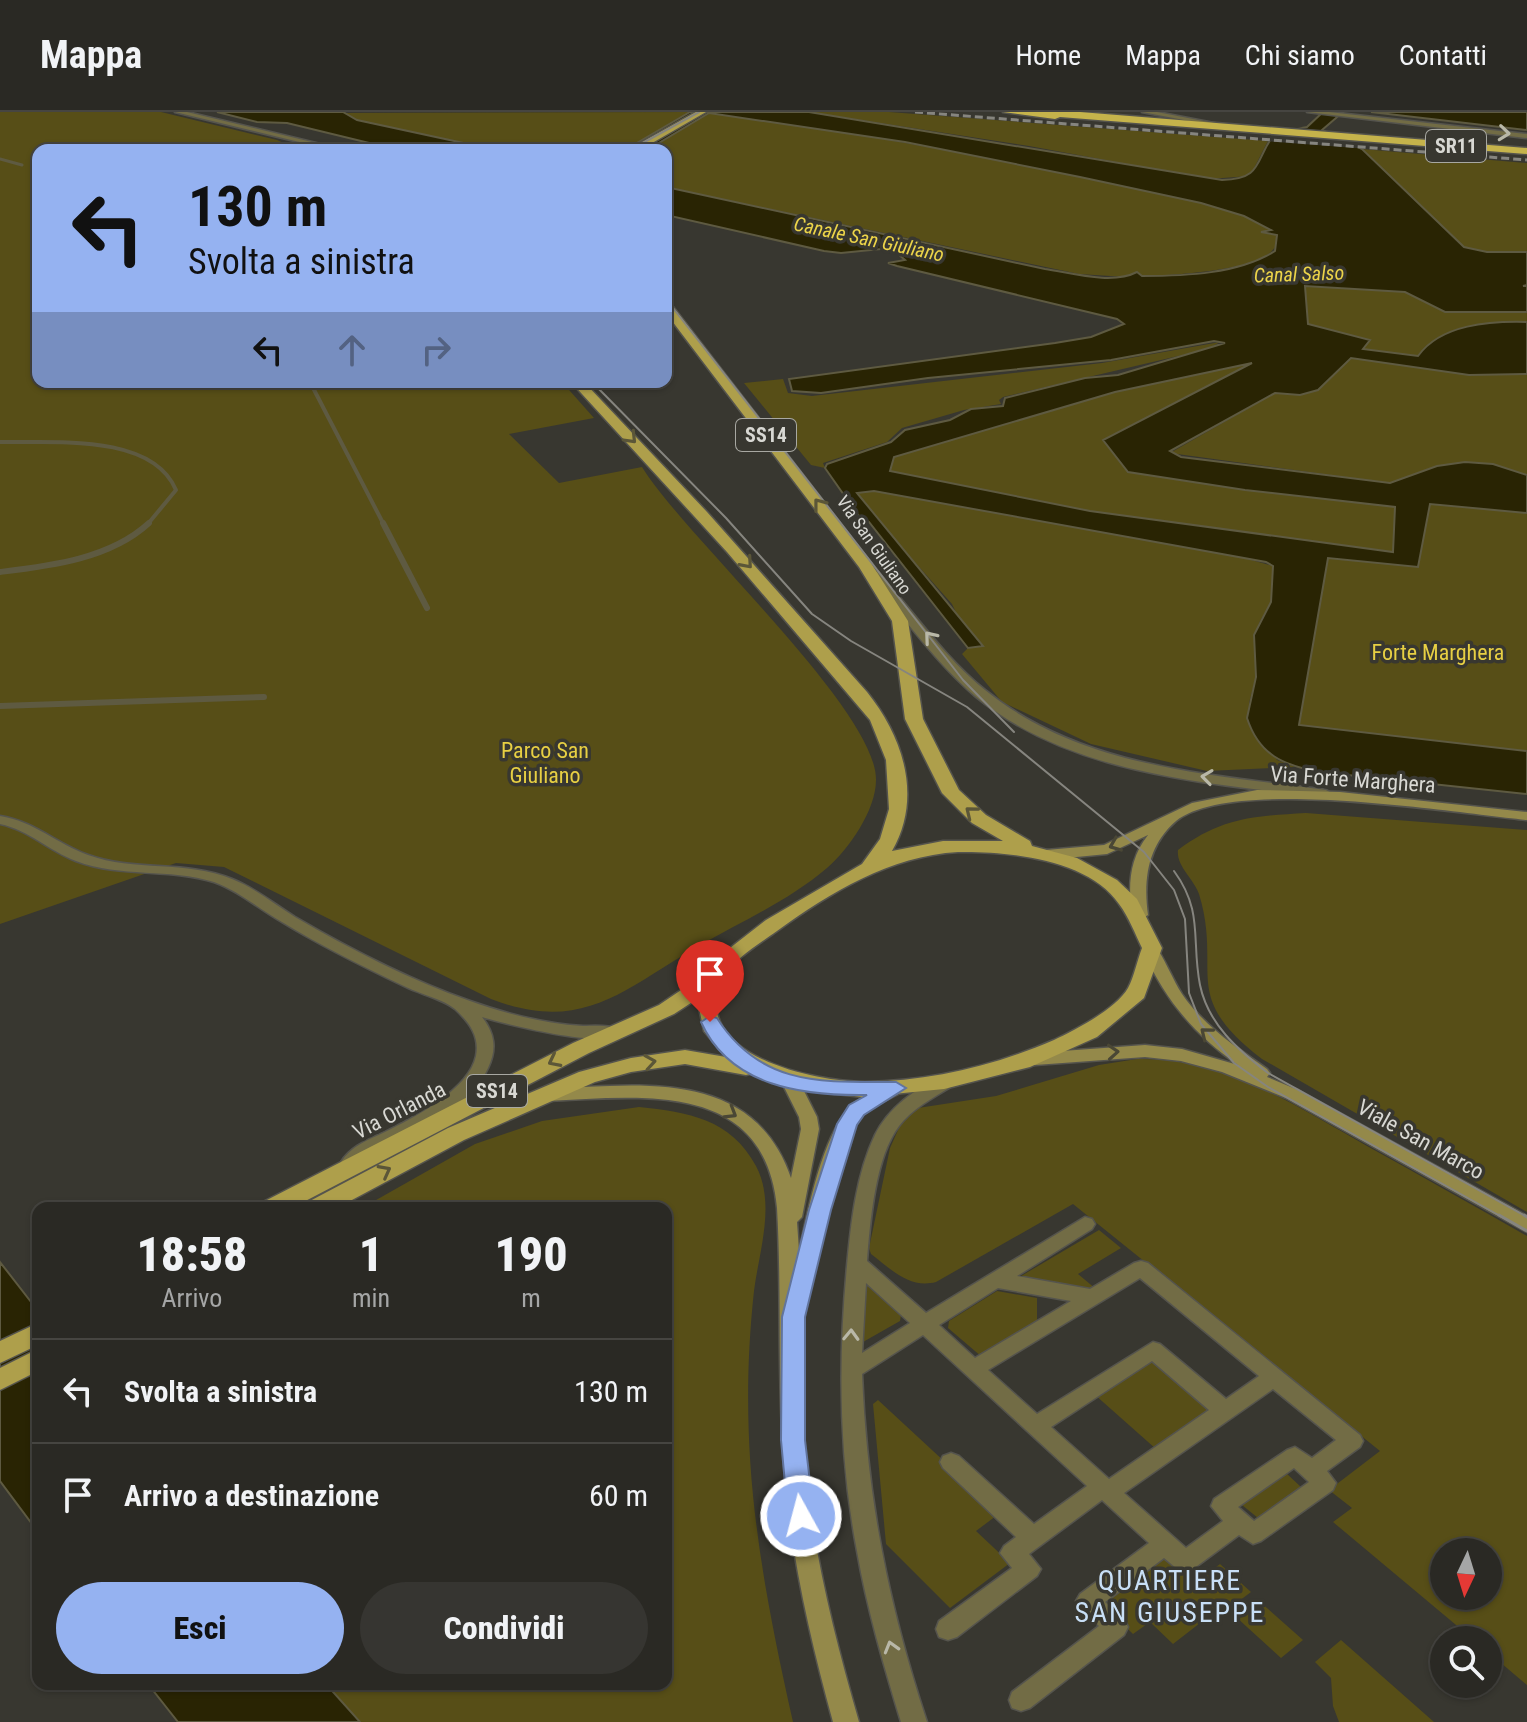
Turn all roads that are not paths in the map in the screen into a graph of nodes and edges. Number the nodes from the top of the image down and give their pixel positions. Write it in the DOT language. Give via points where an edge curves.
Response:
graph roads {
  1 [pos="178,112"];
  2 [pos="702,112"];
  3 [pos="1008,112"];
  4 [pos="1041,112"];
  5 [pos="1077,112"];
  6 [pos="1145,112"];
  7 [pos="1310,112"];
  8 [pos="1217,124"];
  9 [pos="1241,127"];
  10 [pos="272,134"];
  11 [pos="1527,136"];
  12 [pos="301,144"];
  13 [pos="315,144"];
  14 [pos="644,144"];
  15 [pos="1527,149"];
  16 [pos="672,313"];
  17 [pos="583,388"];
  18 [pos="866,566"];
  19 [pos="1340,796"];
  20 [pos="1179,814"];
  21 [pos="1527,816"];
  22 [pos="0,820"];
  23 [pos="1042,854"];
  24 [pos="865,870"];
  25 [pos="1140,915"];
  26 [pos="1152,953"];
  27 [pos="718,970"];
  28 [pos="461,1006"];
  29 [pos="617,1033"];
  30 [pos="1035,1059"];
  31 [pos="754,1070"];
  32 [pos="791,1083"];
  33 [pos="943,1084"];
  34 [pos="896,1088"];
  35 [pos="1292,1094"];
  36 [pos="545,1095"];
  37 [pos="340,1171"];
  38 [pos="283,1202"];
  39 [pos="328,1202"];
  40 [pos="1085,1224"];
  41 [pos="1527,1225"];
  42 [pos="788,1234"];
  43 [pos="857,1263"];
  44 [pos="995,1280"];
  45 [pos="1093,1297"];
  46 [pos="794,1317"];
  47 [pos="924,1324"];
  48 [pos="32,1336"];
  49 [pos="0,1353"];
  50 [pos="32,1362"];
  51 [pos="973,1369"];
  52 [pos="851,1370"];
  53 [pos="1274,1377"];
  54 [pos="0,1380"];
  55 [pos="1225,1411"];
  56 [pos="1035,1426"];
  57 [pos="951,1462"];
  58 [pos="1311,1470"];
  59 [pos="1105,1490"];
  60 [pos="1239,1522"];
  61 [pos="1033,1538"];
  62 [pos="1165,1544"];
  63 [pos="948,1629"];
  64 [pos="1021,1700"];
  65 [pos="846,1722"];
  66 [pos="914,1722"];
  1 -- 10 [label="street"];
  2 -- 14 [label="main road"];
  3 -- 9 [label="highway"];
  4 -- 9 [label="highway, SR11"];
  5 -- 8 [label="highway, SR11"];
  6 -- 8 [label="street"];
  7 -- 11 [label="street, one-way"];
  8 -- 9 [label="highway, SR11"];
  9 -- 15 [label="highway, SR11"];
  10 -- 12 [label="street"];
  10 -- 13 [label="street"];
  18 -- 16 [label="main road, Via San Giuliano / SS14, one-way"];
  17 -- 24 [label="main road, SS14, one-way" via="741,555 885,732 897,777 896,819 883,852"];
  19 -- 18 [label="street, one-way" via="1151,768 1046,735 969,684"];
  23 -- 18 [label="main road, Via San Giuliano / SS14, one-way" via="979,819 951,793 914,719 900,621"];
  19 -- 20 [label="street, Via Forte Marghera" via="1257,794"];
  19 -- 21 [label="street, Via Forte Marghera"];
  20 -- 23 [label="street, Via Forte Marghera, one-way" via="1107,849"];
  20 -- 25 [label="street, Via Forte Marghera" via="1153,837 1137,868"];
  22 -- 28 [label="street" via="36,830 78,857 105,865 219,879 296,924"];
  23 -- 24 [label="main road" via="978,845 932,847"];
  23 -- 25 [label="main road" via="1104,881"];
  24 -- 27 [label="main road, SS14" via="747,944"];
  25 -- 26 [label="main road"];
  26 -- 30 [label="main road, SS14" via="1129,1001 1088,1034"];
  35 -- 26 [label="street, Viale San Marco, one-way" via="1197,1026 1168,990"];
  27 -- 29 [label="main road, Via Orlanda / SS14" via="680,1004"];
  27 -- 31 [label="main road, SS14" via="709,986 710,1022 722,1042"];
  28 -- 29 [label="street" via="539,1029"];
  28 -- 37 [label="street" via="485,1037 485,1056 470,1084 443,1107 358,1153"];
  29 -- 37 [label="main road, Via Orlanda / SS14, one-way"];
  30 -- 33 [label="main road, SS14"];
  30 -- 35 [label="street, Viale San Marco, one-way" via="1166,1053 1220,1065"];
  31 -- 32 [label="main road, SS14"];
  36 -- 31 [label="main road, SS14, one-way" via="587,1077 654,1061 701,1058"];
  32 -- 34 [label="main road, SS14" via="822,1089"];
  32 -- 42 [label="street" via="810,1129"];
  33 -- 34 [label="main road, SS14"];
  33 -- 43 [label="street" via="900,1113 885,1134 867,1197"];
  34 -- 46 [label="street" via="857,1110 847,1124"];
  35 -- 41 [label="street, Viale San Marco"];
  39 -- 36 [label="main road, SS14, one-way" via="456,1134"];
  36 -- 42 [label="street, one-way" via="649,1091 722,1107 756,1133 775,1162 784,1185"];
  37 -- 38 [label="main road, Via Orlanda / SS14"];
  40 -- 44 [label="street"];
  42 -- 46 [label="street"];
  43 -- 47 [label="street"];
  52 -- 43 [label="street, one-way"];
  44 -- 45 [label="street"];
  44 -- 47 [label="street"];
  45 -- 51 [label="street"];
  45 -- 53 [label="street" via="1141,1268"];
  46 -- 65 [label="street" via="797,1492 814,1597"];
  47 -- 51 [label="street"];
  47 -- 52 [label="street"];
  48 -- 49 [label="main road"];
  50 -- 54 [label="main road"];
  51 -- 56 [label="street"];
  66 -- 52 [label="street, one-way" via="865,1542"];
  53 -- 55 [label="street"];
  53 -- 58 [label="street" via="1352,1441"];
  55 -- 56 [label="street" via="1153,1350"];
  55 -- 59 [label="street"];
  56 -- 59 [label="street"];
  57 -- 61 [label="street"];
  58 -- 60 [label="street" via="1325,1483 1253,1534"];
  58 -- 60 [label="street" via="1295,1456 1222,1506"];
  59 -- 61 [label="street"];
  59 -- 62 [label="street"];
  60 -- 62 [label="street" via="1185,1562"];
  61 -- 63 [label="street" via="1012,1553 1029,1569"];
  62 -- 64 [label="street" via="1088,1601 1116,1627"];
}
